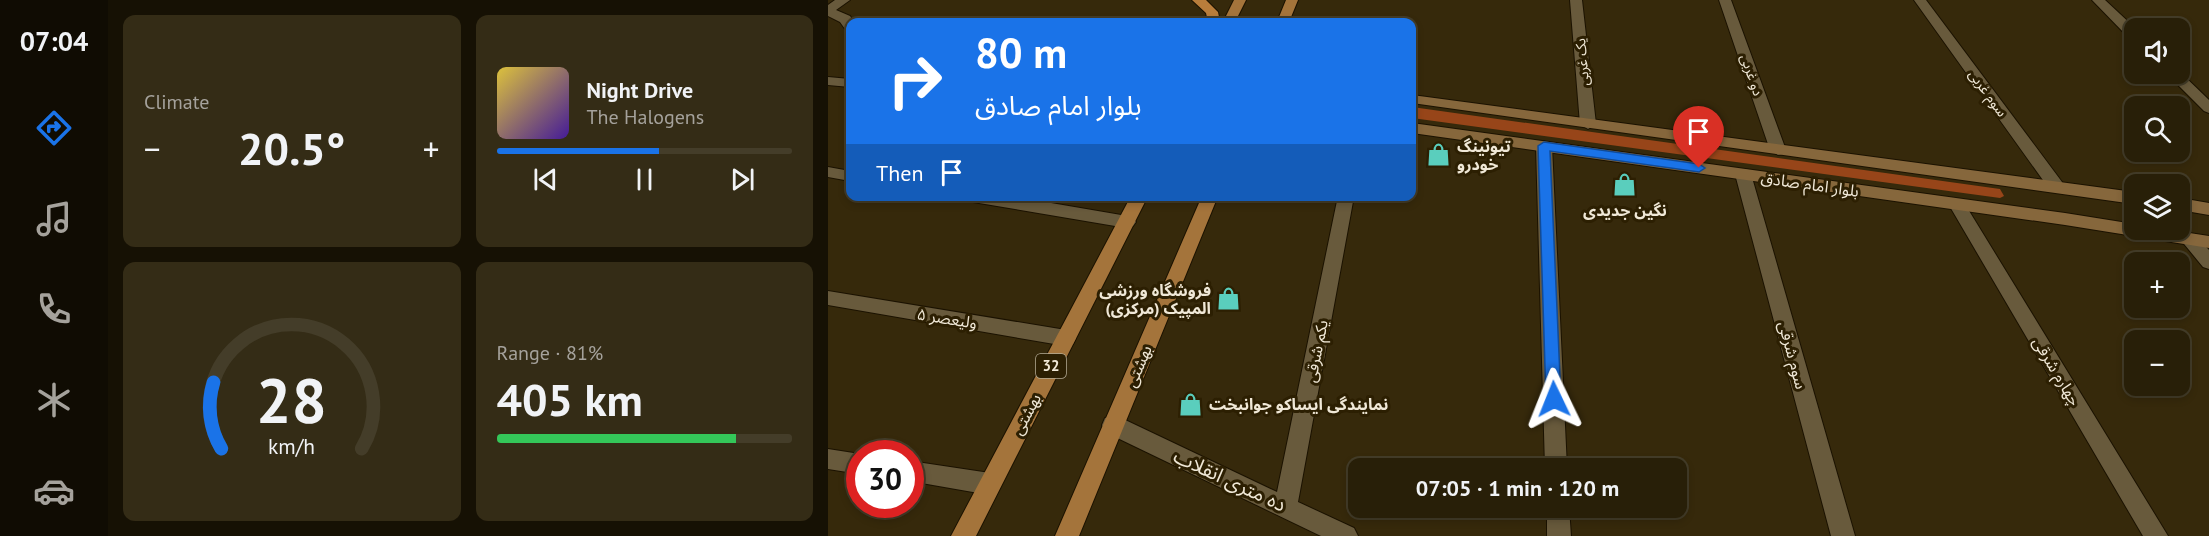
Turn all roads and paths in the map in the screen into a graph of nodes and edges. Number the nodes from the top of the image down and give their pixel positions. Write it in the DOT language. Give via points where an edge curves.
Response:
graph roads {
  1 [pos="844,0"];
  2 [pos="1198,0"];
  3 [pos="1240,0"];
  4 [pos="1292,0"];
  5 [pos="1576,0"];
  6 [pos="1725,0"];
  7 [pos="1920,0"];
  8 [pos="2098,0"];
  9 [pos="828,11"];
  10 [pos="1213,18"];
  11 [pos="1230,18"];
  12 [pos="1285,18"];
  13 [pos="846,20"];
  14 [pos="2124,25"];
  15 [pos="828,81"];
  16 [pos="846,83"];
  17 [pos="2184,84"];
  18 [pos="1416,100"];
  19 [pos="2209,108"];
  20 [pos="1588,124"];
  21 [pos="1416,129"];
  22 [pos="1544,146"];
  23 [pos="1778,150"];
  24 [pos="828,172"];
  25 [pos="1743,174"];
  26 [pos="846,175"];
  27 [pos="2056,186"];
  28 [pos="2124,196"];
  29 [pos="1003,201"];
  30 [pos="1138,201"];
  31 [pos="1208,201"];
  32 [pos="1345,201"];
  33 [pos="1957,205"];
  34 [pos="2190,206"];
  35 [pos="2209,209"];
  36 [pos="2065,219"];
  37 [pos="1127,222"];
  38 [pos="2124,229"];
  39 [pos="2190,239"];
  40 [pos="2190,240"];
  41 [pos="2209,242"];
  42 [pos="2209,262"];
  43 [pos="828,298"];
  44 [pos="1066,338"];
  45 [pos="1113,425"];
  46 [pos="1556,458"];
  47 [pos="828,459"];
  48 [pos="846,462"];
  49 [pos="924,473"];
  50 [pos="990,484"];
  51 [pos="1286,506"];
  52 [pos="1558,518"];
  53 [pos="963,536"];
  54 [pos="1067,536"];
  55 [pos="1346,536"];
  56 [pos="1559,536"];
  57 [pos="1843,536"];
  58 [pos="2156,536"];
  1 -- 9 [label="street"];
  2 -- 10 [label="highway"];
  3 -- 11 [label="main road"];
  4 -- 12 [label="main road"];
  5 -- 20 [label="street, یک غربی"];
  6 -- 23 [label="street, دو غربی"];
  7 -- 27 [label="street, سوم غربی"];
  8 -- 14 [label="street"];
  9 -- 13 [label="street"];
  15 -- 16 [label="street"];
  17 -- 19 [label="street"];
  18 -- 20 [label="main road, بلوار امام صادق"];
  20 -- 23 [label="main road, بلوار امام صادق"];
  21 -- 22 [label="main road, بلوار امام صادق"];
  22 -- 25 [label="main road, بلوار امام صادق"];
  22 -- 46 [label="street"];
  23 -- 27 [label="main road, بلوار امام صادق"];
  24 -- 26 [label="street"];
  25 -- 33 [label="main road, بلوار امام صادق"];
  25 -- 57 [label="street, سوم شرقی"];
  27 -- 28 [label="main road, بلوار امام صادق"];
  27 -- 36 [label="main road"];
  29 -- 37 [label="street"];
  30 -- 37 [label="main road, بهشتی / 32"];
  31 -- 45 [label="main road, بهشتى"];
  32 -- 51 [label="street, یکم شرقی"];
  33 -- 36 [label="main road, بلوار امام صادق"];
  33 -- 58 [label="street, چهارم شرقی"];
  34 -- 35 [label="main road"];
  36 -- 38 [label="main road, بلوار امام صادق"];
  37 -- 44 [label="main road, بهشتی / 32"];
  39 -- 41 [label="main road, بلوار امام صادق"];
  40 -- 42 [label="street"];
  43 -- 44 [label="street, ولیعصر ۵"];
  44 -- 50 [label="main road, بهشتی / 32"];
  45 -- 51 [label="street, ده متری انقلاب"];
  45 -- 54 [label="main road, بهشتى"];
  47 -- 48 [label="street"];
  49 -- 50 [label="street"];
  50 -- 53 [label="main road, بهشتی / 32"];
  51 -- 55 [label="street, ده متری انقلاب"];
  52 -- 56 [label="street"];
}
